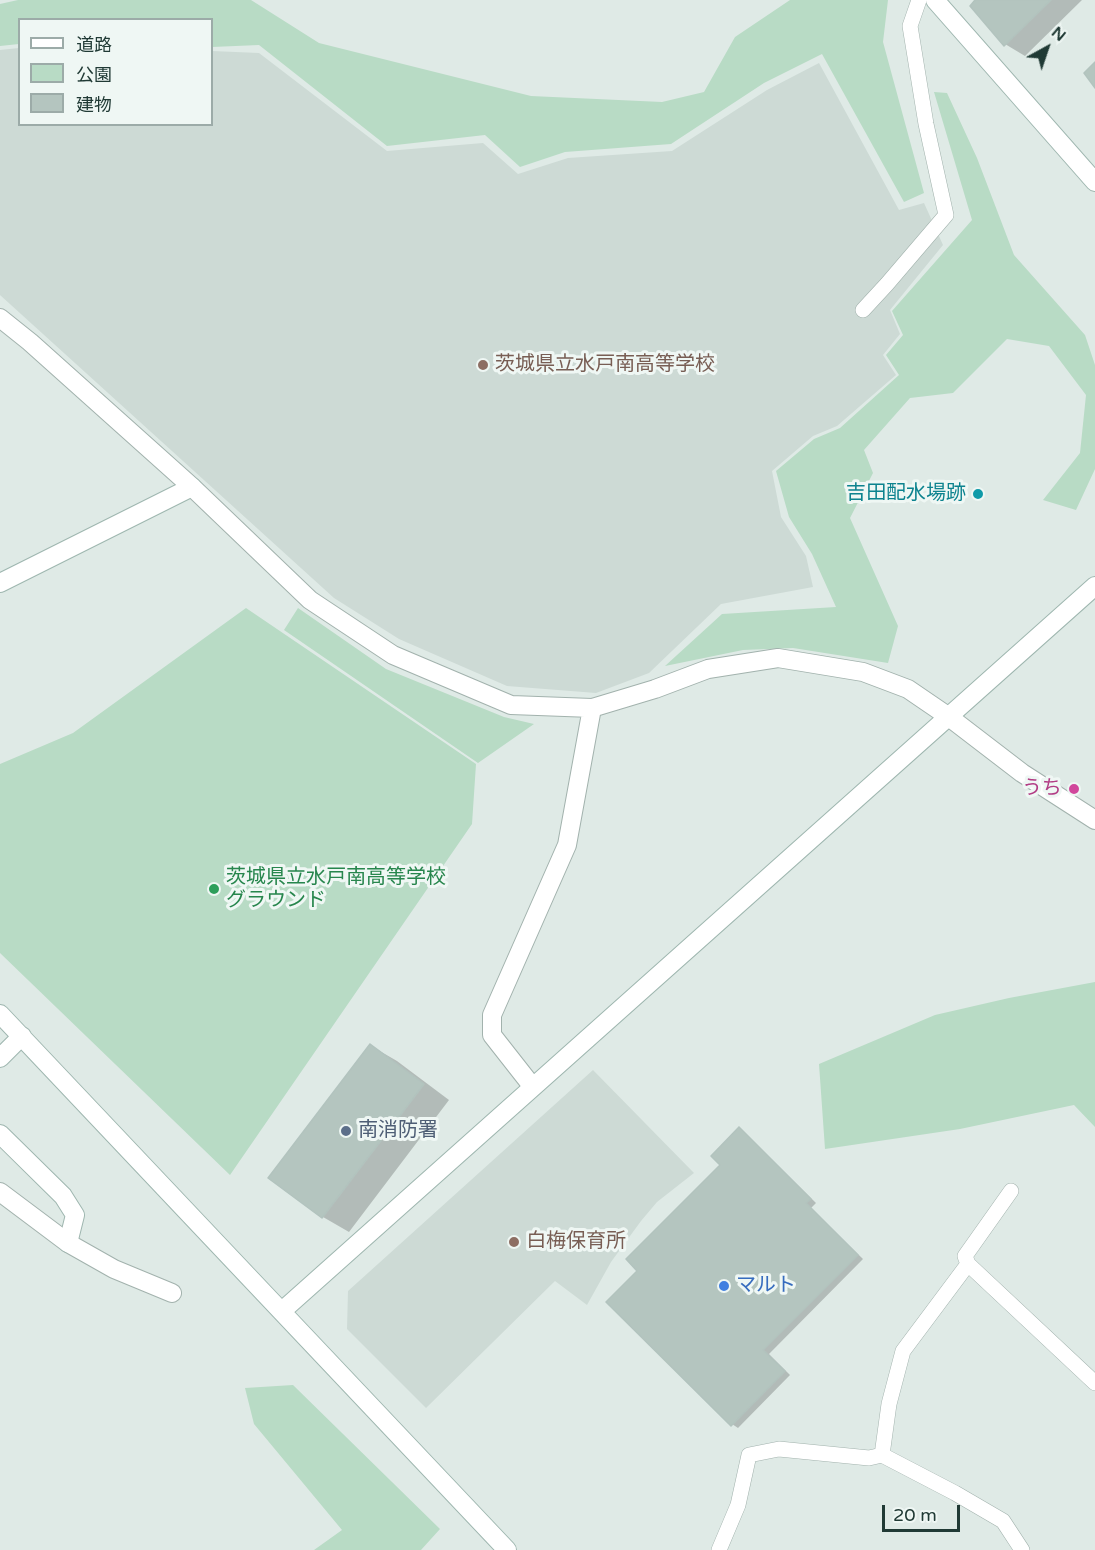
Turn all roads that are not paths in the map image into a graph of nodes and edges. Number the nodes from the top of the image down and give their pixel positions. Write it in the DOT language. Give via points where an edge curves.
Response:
graph roads {
  1 [pos="919,0"];
  2 [pos="935,0"];
  3 [pos="1095,182"];
  4 [pos="863,310"];
  5 [pos="0,318"];
  6 [pos="192,487"];
  7 [pos="0,583"];
  8 [pos="1095,586"];
  9 [pos="592,708"];
  10 [pos="949,717"];
  11 [pos="1095,820"];
  12 [pos="0,1014"];
  13 [pos="22,1036"];
  14 [pos="0,1058"];
  15 [pos="532,1086"];
  16 [pos="0,1134"];
  17 [pos="1011,1191"];
  18 [pos="0,1192"];
  19 [pos="68,1243"];
  20 [pos="968,1264"];
  21 [pos="172,1293"];
  22 [pos="282,1311"];
  23 [pos="1095,1383"];
  24 [pos="882,1455"];
  25 [pos="507,1550"];
  26 [pos="719,1550"];
  27 [pos="1022,1550"];
  1 -- 4 [label="lane" via="910,26 946,215"];
  2 -- 3 [label="street"];
  5 -- 6 [label="street"];
  6 -- 7 [label="street"];
  6 -- 9 [label="street" via="310,600 393,655 511,705"];
  8 -- 10 [label="street"];
  9 -- 10 [label="street" via="708,669 778,658 863,672 908,689"];
  9 -- 15 [label="street" via="567,845 492,1015 492,1035"];
  10 -- 11 [label="street" via="1023,773"];
  10 -- 15 [label="street"];
  12 -- 13 [label="street"];
  13 -- 14 [label="street"];
  13 -- 22 [label="street"];
  15 -- 22 [label="street"];
  16 -- 19 [label="street" via="63,1196 75,1215"];
  17 -- 20 [label="lane" via="964,1256"];
  18 -- 19 [label="street"];
  19 -- 21 [label="street" via="114,1269"];
  20 -- 23 [label="lane"];
  20 -- 24 [label="lane" via="903,1352 889,1404"];
  22 -- 25 [label="street"];
  24 -- 26 [label="lane" via="869,1458 779,1449 749,1455 738,1505"];
  24 -- 27 [label="lane" via="1003,1521"];
}
